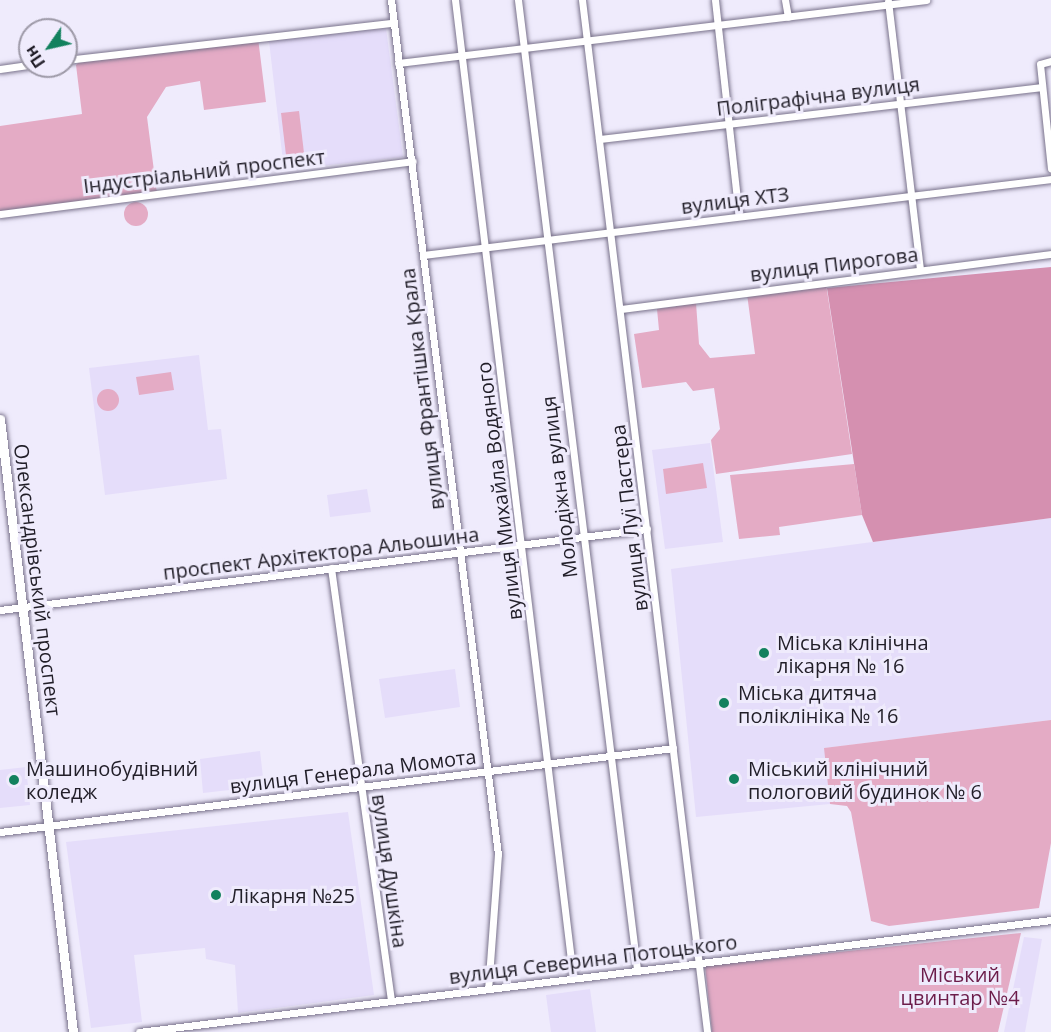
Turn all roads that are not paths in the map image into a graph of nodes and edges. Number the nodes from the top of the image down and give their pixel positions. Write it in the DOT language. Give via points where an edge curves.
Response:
graph roads {
  1 [pos="391,0"];
  2 [pos="455,0"];
  3 [pos="518,0"];
  4 [pos="582,0"];
  5 [pos="715,0"];
  6 [pos="785,0"];
  7 [pos="843,0"];
  8 [pos="926,0"];
  9 [pos="888,2"];
  10 [pos="844,10"];
  11 [pos="788,17"];
  12 [pos="393,23"];
  13 [pos="718,25"];
  14 [pos="587,41"];
  15 [pos="524,48"];
  16 [pos="462,56"];
  17 [pos="78,59"];
  18 [pos="1051,61"];
  19 [pos="398,63"];
  20 [pos="18,67"];
  21 [pos="0,69"];
  22 [pos="1041,87"];
  23 [pos="901,103"];
  24 [pos="730,123"];
  25 [pos="599,139"];
  26 [pos="413,161"];
  27 [pos="1051,168"];
  28 [pos="1051,179"];
  29 [pos="911,196"];
  30 [pos="0,214"];
  31 [pos="739,216"];
  32 [pos="611,232"];
  33 [pos="546,240"];
  34 [pos="487,247"];
  35 [pos="1051,254"];
  36 [pos="423,255"];
  37 [pos="920,269"];
  38 [pos="621,309"];
  39 [pos="0,418"];
  40 [pos="647,529"];
  41 [pos="581,537"];
  42 [pos="522,544"];
  43 [pos="459,552"];
  44 [pos="331,568"];
  45 [pos="24,607"];
  46 [pos="0,610"];
  47 [pos="674,748"];
  48 [pos="612,757"];
  49 [pos="545,765"];
  50 [pos="486,771"];
  51 [pos="361,787"];
  52 [pos="50,827"];
  53 [pos="0,832"];
  54 [pos="1051,920"];
  55 [pos="699,963"];
  56 [pos="637,969"];
  57 [pos="573,977"];
  58 [pos="488,989"];
  59 [pos="391,1001"];
  60 [pos="73,1032"];
  61 [pos="139,1032"];
  62 [pos="707,1032"];
  1 -- 12 [label="street, вулиця Франтішка Крала"];
  2 -- 16 [label="street, вулиця Михайла Водяного"];
  3 -- 15 [label="street, Молодіжна вулиця"];
  4 -- 14 [label="street, вулиця Луї Пастера"];
  5 -- 13 [label="street"];
  6 -- 11 [label="street"];
  7 -- 10 [label="street"];
  8 -- 9 [label="street"];
  9 -- 10 [label="street"];
  9 -- 23 [label="street"];
  10 -- 11 [label="street"];
  11 -- 13 [label="street"];
  12 -- 17 [label="street"];
  12 -- 19 [label="street, вулиця Франтішка Крала"];
  13 -- 14 [label="street"];
  13 -- 24 [label="street"];
  14 -- 15 [label="street"];
  14 -- 25 [label="street, вулиця Луї Пастера"];
  15 -- 16 [label="street"];
  15 -- 33 [label="street, Молодіжна вулиця"];
  16 -- 19 [label="street"];
  16 -- 34 [label="street, вулиця Михайла Водяного"];
  18 -- 22 [label="street" via="1040,64"];
  19 -- 26 [label="street, вулиця Франтішка Крала"];
  20 -- 21 [label="street"];
  22 -- 23 [label="street, Поліграфічна вулиця"];
  22 -- 27 [label="street"];
  23 -- 24 [label="street, Поліграфічна вулиця"];
  23 -- 29 [label="street"];
  24 -- 25 [label="street, Поліграфічна вулиця"];
  24 -- 31 [label="street"];
  25 -- 32 [label="street, вулиця Луї Пастера"];
  26 -- 30 [label="street, Індустріальний проспект"];
  26 -- 36 [label="street, вулиця Франтішка Крала"];
  28 -- 29 [label="street, вулиця ХТЗ"];
  29 -- 31 [label="street, вулиця ХТЗ"];
  29 -- 37 [label="street"];
  31 -- 32 [label="street, вулиця ХТЗ"];
  32 -- 33 [label="street, вулиця ХТЗ"];
  32 -- 38 [label="street, вулиця Луї Пастера"];
  33 -- 34 [label="street, вулиця ХТЗ"];
  33 -- 41 [label="street, Молодіжна вулиця"];
  34 -- 36 [label="street, вулиця ХТЗ"];
  34 -- 42 [label="street, вулиця Михайла Водяного"];
  35 -- 37 [label="street, вулиця Пирогова"];
  36 -- 43 [label="street, вулиця Франтішка Крала"];
  37 -- 38 [label="street, вулиця Пирогова"];
  38 -- 40 [label="street, вулиця Луї Пастера"];
  39 -- 45 [label="main road, Олександрівський проспект"];
  40 -- 41 [label="street, проспект Архітектора Альошина"];
  40 -- 47 [label="street, вулиця Луї Пастера"];
  41 -- 42 [label="street, проспект Архітектора Альошина"];
  41 -- 48 [label="street, Молодіжна вулиця"];
  42 -- 43 [label="street, проспект Архітектора Альошина"];
  42 -- 49 [label="street, вулиця Михайла Водяного"];
  43 -- 44 [label="street, проспект Архітектора Альошина"];
  43 -- 50 [label="street, вулиця Франтішка Крала"];
  44 -- 45 [label="street, проспект Архітектора Альошина"];
  44 -- 51 [label="street, вулиця Душкіна"];
  45 -- 46 [label="street, проспект Архітектора Альошина"];
  45 -- 52 [label="main road, Олександрівський проспект"];
  47 -- 48 [label="street, вулиця Генерала Момота"];
  47 -- 55 [label="street, вулиця Луї Пастера"];
  48 -- 49 [label="street, вулиця Генерала Момота"];
  48 -- 56 [label="street, Молодіжна вулиця"];
  49 -- 50 [label="street, вулиця Генерала Момота"];
  49 -- 57 [label="street, вулиця Михайла Водяного"];
  50 -- 51 [label="street, вулиця Генерала Момота"];
  50 -- 58 [label="street, вулиця Франтішка Крала" via="498,854"];
  51 -- 52 [label="street, вулиця Генерала Момота"];
  51 -- 59 [label="street, вулиця Душкіна"];
  52 -- 53 [label="street, вулиця Генерала Момота"];
  52 -- 60 [label="main road, Олександрівський проспект"];
  54 -- 55 [label="street, вулиця Северина Потоцького"];
  55 -- 56 [label="street, вулиця Северина Потоцького"];
  55 -- 62 [label="street, вулиця Луї Пастера"];
  56 -- 57 [label="street, вулиця Северина Потоцького"];
  57 -- 58 [label="street, вулиця Северина Потоцького"];
  58 -- 59 [label="street, вулиця Северина Потоцького"];
  59 -- 61 [label="street, вулиця Северина Потоцького"];
}
